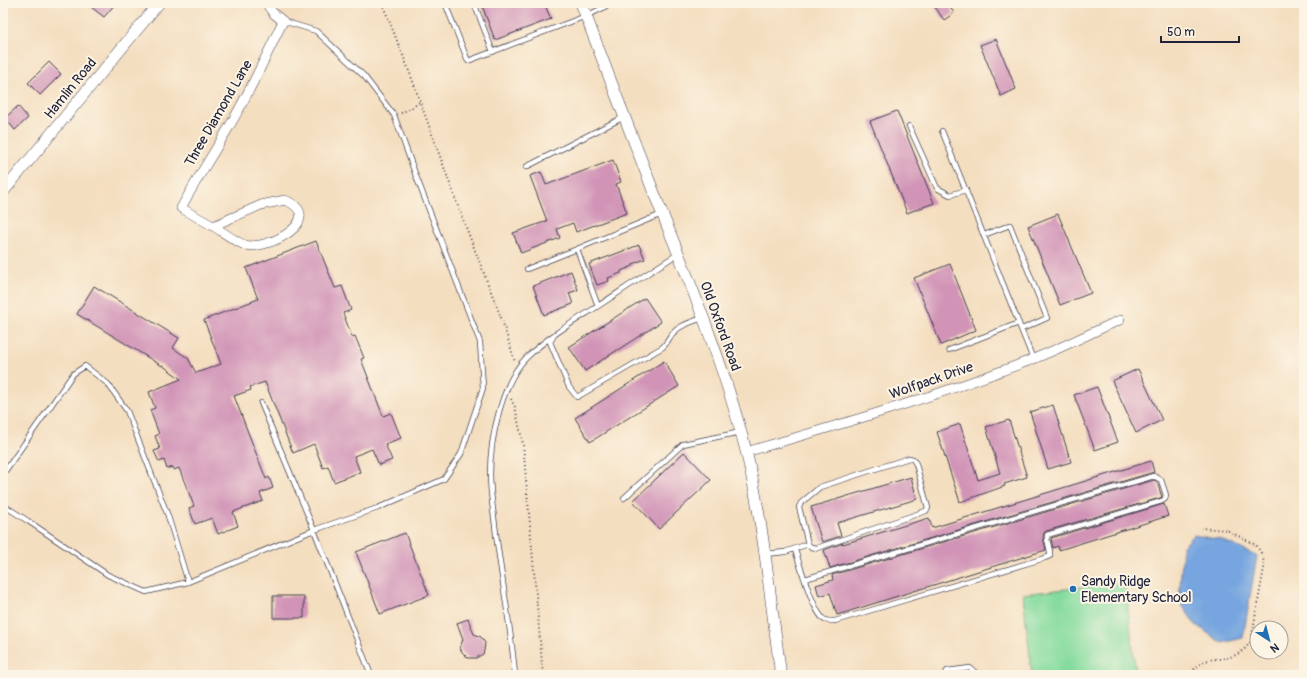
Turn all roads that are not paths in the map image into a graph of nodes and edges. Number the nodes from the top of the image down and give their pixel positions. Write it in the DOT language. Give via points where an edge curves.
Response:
graph roads {
  1 [pos="159,3"];
  2 [pos="266,3"];
  3 [pos="445,3"];
  4 [pos="474,3"];
  5 [pos="580,3"];
  6 [pos="610,3"];
  7 [pos="586,16"];
  8 [pos="283,21"];
  9 [pos="493,52"];
  10 [pos="624,117"];
  11 [pos="909,126"];
  12 [pos="942,131"];
  13 [pos="526,167"];
  14 [pos="966,190"];
  15 [pos="3,192"];
  16 [pos="662,214"];
  17 [pos="213,226"];
  18 [pos="984,235"];
  19 [pos="577,249"];
  20 [pos="678,254"];
  21 [pos="526,269"];
  22 [pos="598,306"];
  23 [pos="703,318"];
  24 [pos="1120,320"];
  25 [pos="1019,323"];
  26 [pos="1022,329"];
  27 [pos="555,334"];
  28 [pos="949,350"];
  29 [pos="1033,359"];
  30 [pos="261,403"];
  31 [pos="741,432"];
  32 [pos="746,452"];
  33 [pos="3,474"];
  34 [pos="624,498"];
  35 [pos="3,505"];
  36 [pos="314,530"];
  37 [pos="808,544"];
  38 [pos="795,550"];
  39 [pos="764,555"];
  40 [pos="805,579"];
  41 [pos="188,582"];
  42 [pos="371,675"];
  43 [pos="515,675"];
  44 [pos="781,675"];
  45 [pos="945,675"];
  46 [pos="976,675"];
  1 -- 15 [label="street, Hamlin Road"];
  2 -- 8 [label="street"];
  3 -- 9 [label="lane" via="468,61"];
  4 -- 9 [label="lane"];
  5 -- 7 [label="street, Old Oxford Road"];
  6 -- 7 [label="lane"];
  7 -- 9 [label="lane"];
  7 -- 10 [label="street, Old Oxford Road"];
  8 -- 17 [label="street, Three Diamond Lane" via="229,126 181,208"];
  8 -- 36 [label="lane" via="316,31 364,76 394,115 418,184 480,342 483,388 460,454 444,479 378,508"];
  10 -- 13 [label="lane"];
  10 -- 16 [label="street, Old Oxford Road"];
  11 -- 14 [label="lane" via="937,188 950,195"];
  12 -- 14 [label="lane"];
  14 -- 18 [label="lane"];
  16 -- 19 [label="lane"];
  16 -- 20 [label="street, Old Oxford Road"];
  17 -- 17 [label="street, Three Diamond Lane" via="244,245 251,246 280,238 291,232 298,225 300,215 298,209 285,200 261,205"];
  18 -- 25 [label="lane"];
  18 -- 26 [label="lane" via="1010,225 1047,318"];
  19 -- 21 [label="lane"];
  19 -- 22 [label="lane"];
  20 -- 22 [label="lane"];
  20 -- 23 [label="street, Old Oxford Road"];
  22 -- 27 [label="lane"];
  23 -- 27 [label="lane" via="680,327 663,347 577,397 569,387 550,342"];
  23 -- 31 [label="street, Old Oxford Road"];
  24 -- 29 [label="street, Wolfpack Drive"];
  25 -- 26 [label="lane"];
  25 -- 28 [label="lane"];
  26 -- 29 [label="lane"];
  27 -- 43 [label="lane" via="529,355 507,388 499,412 490,474"];
  29 -- 32 [label="street, Wolfpack Drive" via="917,401"];
  30 -- 36 [label="lane"];
  31 -- 32 [label="street, Old Oxford Road"];
  31 -- 34 [label="lane" via="683,444"];
  32 -- 39 [label="street, Old Oxford Road"];
  33 -- 41 [label="lane" via="73,374 85,366 108,384 127,411 168,516"];
  35 -- 41 [label="lane" via="108,575 146,592"];
  36 -- 41 [label="lane"];
  36 -- 42 [label="lane"];
  37 -- 37 [label="lane" via="799,507 809,495 820,487 909,458 913,459 928,508 926,511 817,548 811,548"];
  37 -- 38 [label="lane"];
  38 -- 39 [label="lane"];
  38 -- 40 [label="lane"];
  39 -- 44 [label="street, Old Oxford Road"];
  40 -- 40 [label="lane" via="819,614 826,620 835,621 1045,558 1050,556 1047,535 1162,501 1166,495 1161,480 1154,476"];
  45 -- 46 [label="lane" via="947,671 970,668"];
}
